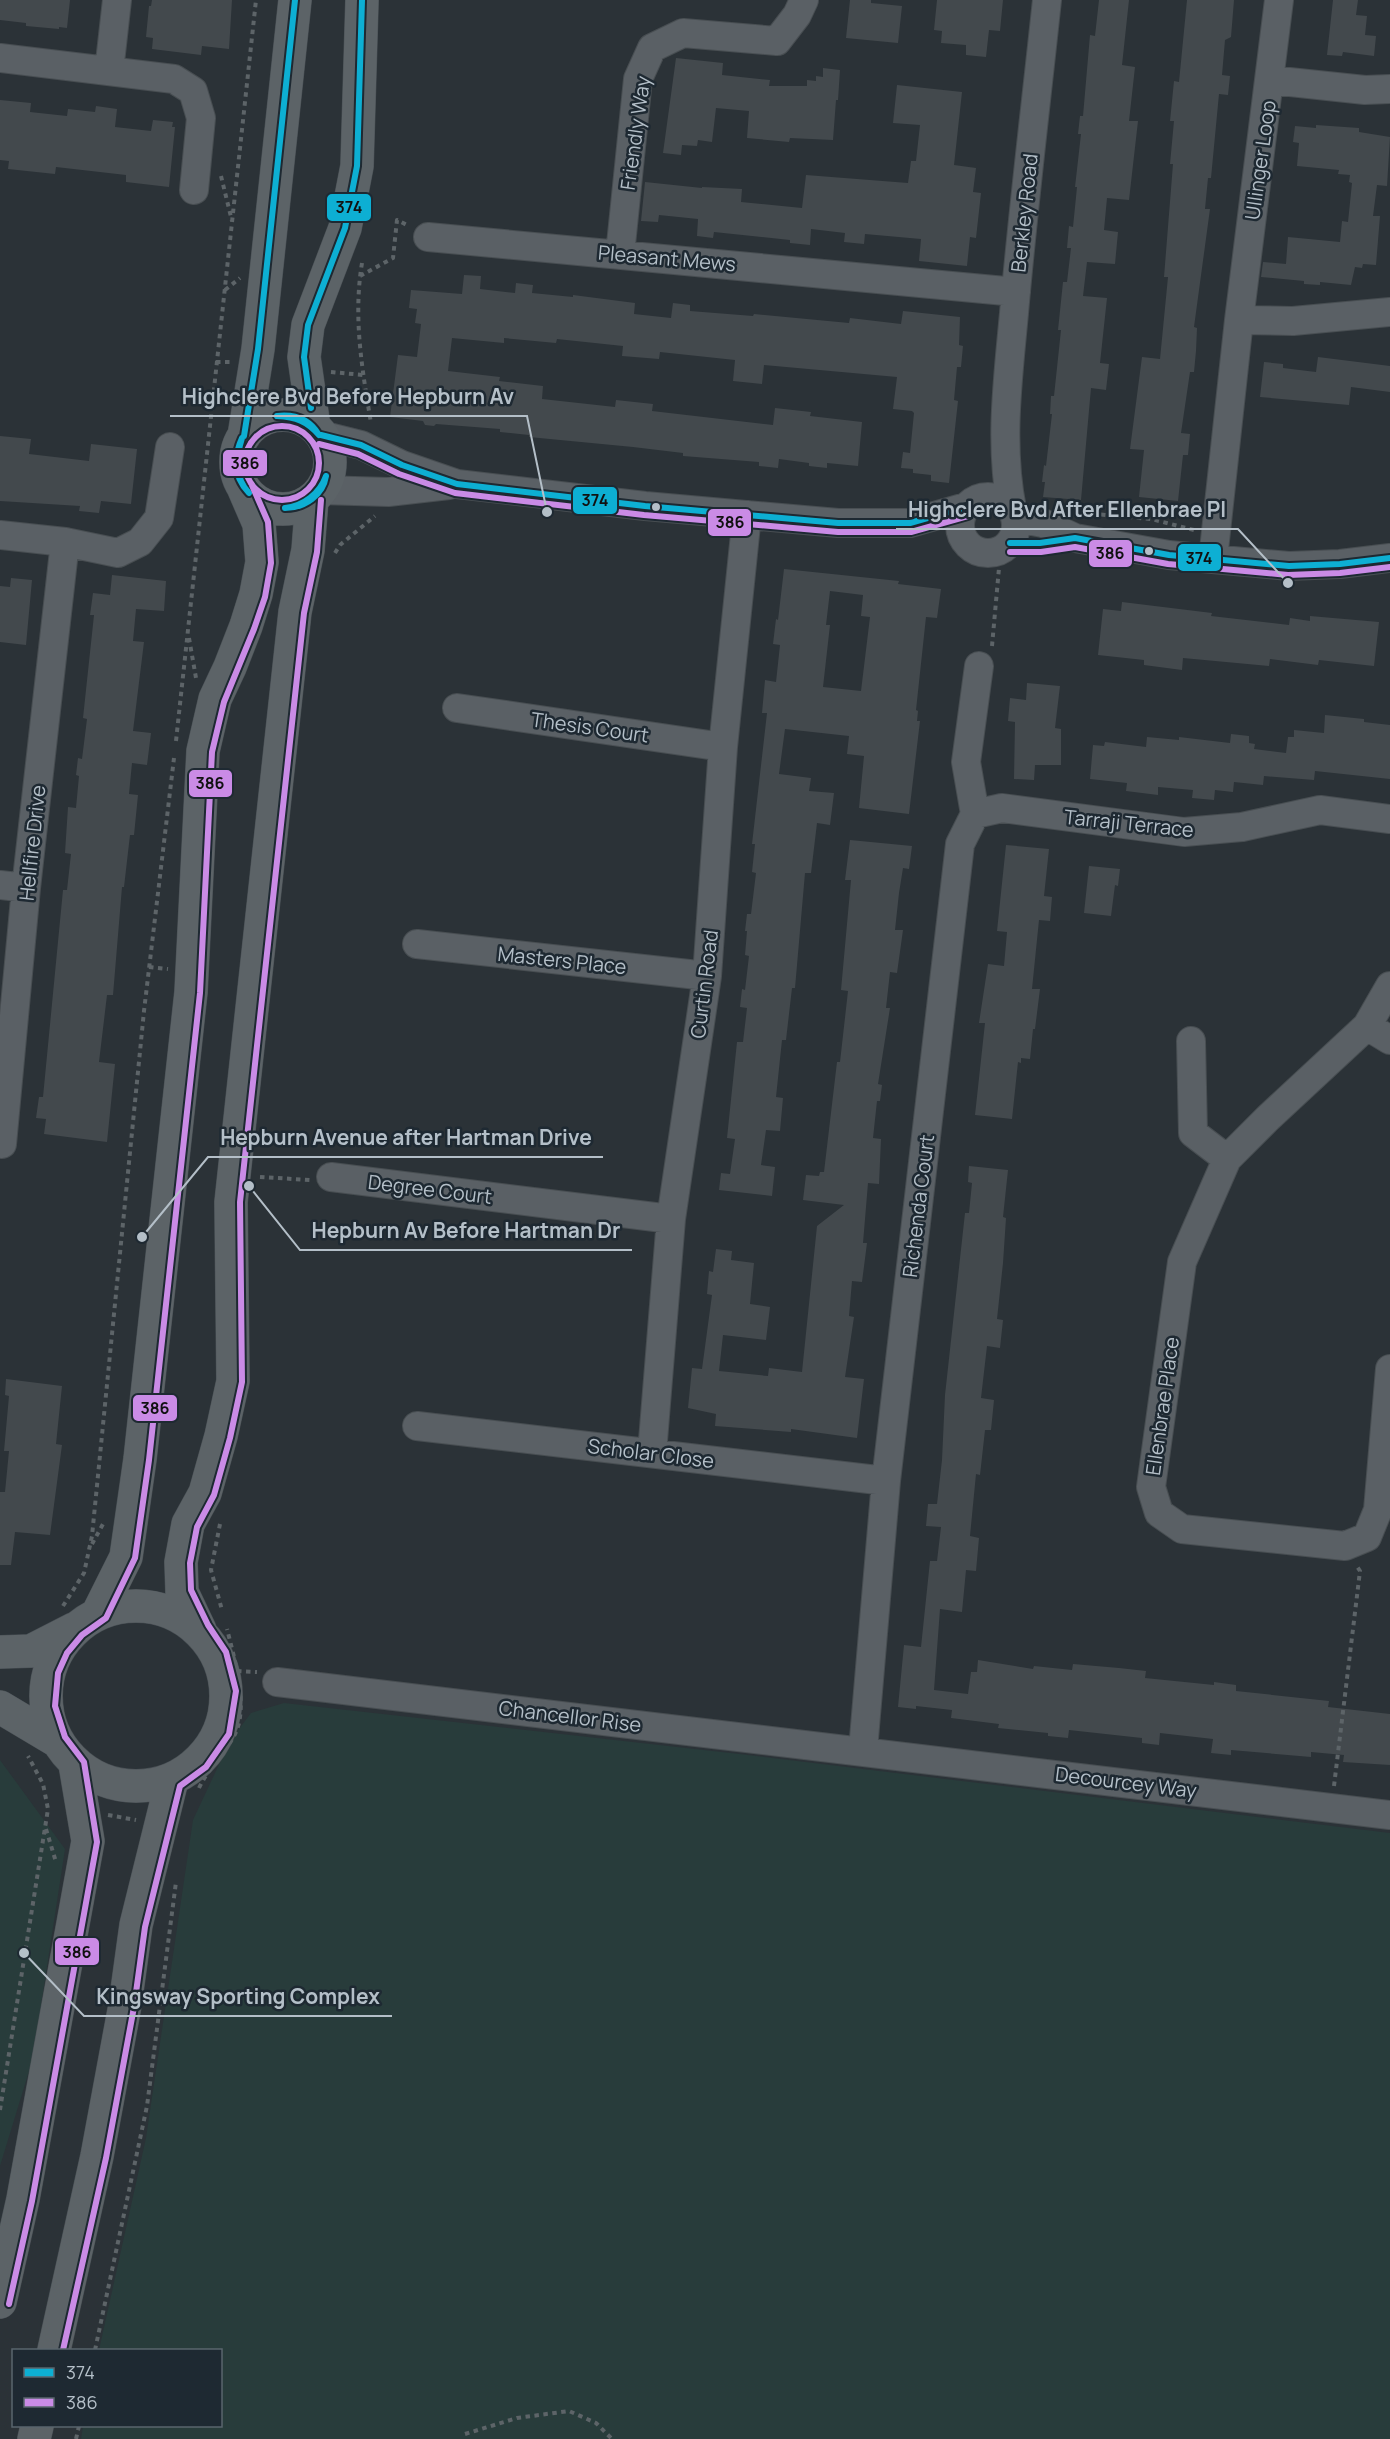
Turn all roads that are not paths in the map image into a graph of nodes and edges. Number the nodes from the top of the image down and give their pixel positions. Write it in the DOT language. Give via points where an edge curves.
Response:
graph roads {
  1 [pos="117,0"];
  2 [pos="295,0"];
  3 [pos="362,0"];
  4 [pos="804,0"];
  5 [pos="1047,0"];
  6 [pos="1279,0"];
  7 [pos="0,58"];
  8 [pos="109,71"];
  9 [pos="1270,80"];
  10 [pos="1390,89"];
  11 [pos="194,190"];
  12 [pos="428,237"];
  13 [pos="620,254"];
  14 [pos="1016,291"];
  15 [pos="1390,312"];
  16 [pos="1239,320"];
  17 [pos="1004,427"];
  18 [pos="317,431"];
  19 [pos="244,436"];
  20 [pos="170,447"];
  21 [pos="457,484"];
  22 [pos="243,488"];
  23 [pos="317,494"];
  24 [pos="973,502"];
  25 [pos="747,515"];
  26 [pos="910,523"];
  27 [pos="1012,523"];
  28 [pos="0,535"];
  29 [pos="962,538"];
  30 [pos="65,542"];
  31 [pos="1390,558"];
  32 [pos="1213,559"];
  33 [pos="979,666"];
  34 [pos="457,708"];
  35 [pos="723,747"];
  36 [pos="975,814"];
  37 [pos="1390,819"];
  38 [pos="13,886"];
  39 [pos="417,944"];
  40 [pos="707,976"];
  41 [pos="1390,986"];
  42 [pos="1378,1033"];
  43 [pos="1191,1041"];
  44 [pos="2,1144"];
  45 [pos="1227,1159"];
  46 [pos="331,1177"];
  47 [pos="671,1219"];
  48 [pos="1390,1369"];
  49 [pos="417,1426"];
  50 [pos="652,1453"];
  51 [pos="886,1481"];
  52 [pos="78,1616"];
  53 [pos="200,1630"];
  54 [pos="0,1653"];
  55 [pos="277,1682"];
  56 [pos="0,1707"];
  57 [pos="863,1750"];
  58 [pos="66,1752"];
  59 [pos="172,1780"];
  60 [pos="1390,1815"];
  61 [pos="0,2302"];
  62 [pos="54,2349"];
  1 -- 8 [label="street"];
  2 -- 19 [label="main road" via="258,350"];
  3 -- 18 [label="main road" via="357,166 345,228 308,325 304,357"];
  4 -- 13 [label="street, Friendly Way" via="777,41 683,33 651,48 638,79"];
  5 -- 14 [label="street, Berkley Road"];
  6 -- 9 [label="street, Ullinger Loop"];
  7 -- 8 [label="street"];
  8 -- 11 [label="street" via="174,80 193,91 201,118"];
  9 -- 10 [label="street"];
  9 -- 16 [label="street, Ullinger Loop"];
  12 -- 13 [label="street, Pleasant Mews"];
  13 -- 14 [label="street, Pleasant Mews"];
  14 -- 17 [label="street, Berkley Road"];
  15 -- 16 [label="street" via="1293,321"];
  16 -- 32 [label="street, Ullinger Loop"];
  17 -- 24 [label="street, Berkley Road"];
  17 -- 27 [label="street, Berkley Road"];
  18 -- 19 [label="main road" via="304,420 282,415 260,421"];
  18 -- 21 [label="street"];
  18 -- 23 [label="main road" via="329,450 330,467"];
  19 -- 22 [label="main road" via="236,452 236,470"];
  20 -- 30 [label="street" via="159,518 141,542 118,553"];
  21 -- 23 [label="street" via="388,492"];
  21 -- 25 [label="street"];
  22 -- 23 [label="main road" via="268,508 285,510 301,506"];
  22 -- 52 [label="main road" via="259,525 262,562 246,626 215,699 203,751 191,992 126,1557"];
  23 -- 53 [label="main road" via="295,612 231,1202 233,1381 205,1493 188,1524 181,1562 182,1592"];
  24 -- 26 [label="street"];
  24 -- 27 [label="street" via="998,498"];
  24 -- 29 [label="street" via="960,522"];
  25 -- 26 [label="street" via="838,523"];
  25 -- 35 [label="street, Curtin Road"];
  26 -- 29 [label="street"];
  27 -- 29 [label="street" via="994,553 985,554"];
  27 -- 32 [label="street" via="1043,523 1075,538"];
  28 -- 30 [label="street"];
  30 -- 38 [label="street, Hellfire Drive"];
  31 -- 32 [label="street" via="1289,566"];
  33 -- 36 [label="street" via="966,762"];
  34 -- 35 [label="street, Thesis Court"];
  35 -- 40 [label="street, Curtin Road"];
  36 -- 37 [label="street, Tarraji Terrace" via="1002,808 1184,832 1242,827 1320,810"];
  36 -- 51 [label="street, Richenda Court" via="960,844"];
  38 -- 44 [label="street, Hellfire Drive"];
  39 -- 40 [label="street, Masters Place"];
  40 -- 47 [label="street, Curtin Road"];
  41 -- 42 [label="street, Ellenbrae Place"];
  42 -- 45 [label="street, Ellenbrae Place" via="1268,1118"];
  43 -- 45 [label="street" via="1192,1133"];
  45 -- 48 [label="street, Ellenbrae Place" via="1182,1262 1150,1487 1159,1514 1182,1529 1345,1546 1367,1537 1378,1510"];
  46 -- 47 [label="street, Degree Court"];
  47 -- 50 [label="street, Curtin Road"];
  49 -- 50 [label="street, Scholar Close"];
  50 -- 51 [label="street, Scholar Close"];
  51 -- 57 [label="street, Richenda Court"];
  52 -- 53 [label="main road" via="121,1606 150,1605 174,1613"];
  52 -- 54 [label="main road" via="31,1651"];
  52 -- 58 [label="main road" via="49,1671 46,1707"];
  53 -- 59 [label="main road" via="218,1656 227,1690 221,1729 201,1761"];
  55 -- 57 [label="street, Chancellor Rise"];
  56 -- 58 [label="main road"];
  57 -- 60 [label="street, Decourcey Way"];
  58 -- 59 [label="main road" via="94,1777 122,1786 148,1787"];
  58 -- 61 [label="main road" via="88,1840 23,2199"];
  59 -- 62 [label="main road" via="136,1925 98,2156"];
}
